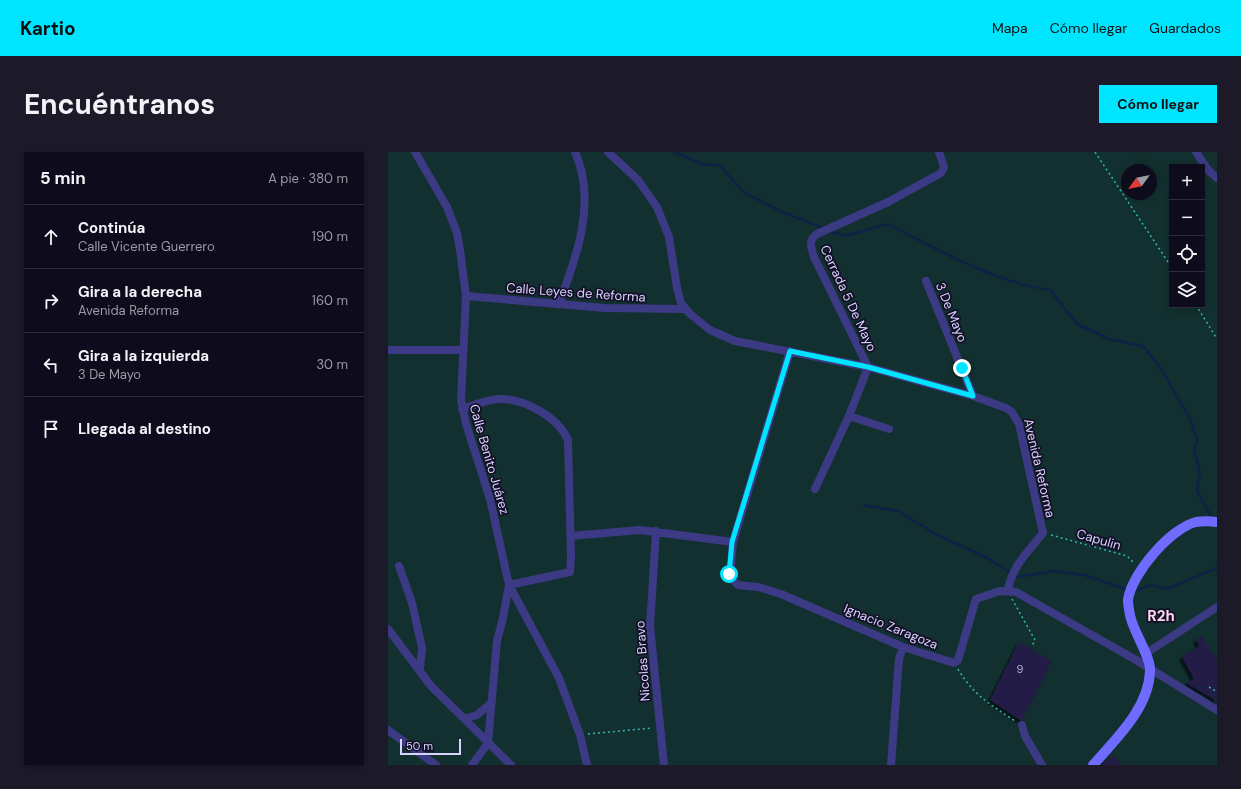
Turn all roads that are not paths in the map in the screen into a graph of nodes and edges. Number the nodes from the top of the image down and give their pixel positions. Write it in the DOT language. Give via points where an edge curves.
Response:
graph roads {
  1 [pos="415,152"];
  2 [pos="575,152"];
  3 [pos="608,152"];
  4 [pos="939,152"];
  5 [pos="1196,152"];
  6 [pos="1217,178"];
  7 [pos="926,281"];
  8 [pos="466,296"];
  9 [pos="559,303"];
  10 [pos="684,309"];
  11 [pos="388,350"];
  12 [pos="462,350"];
  13 [pos="790,351"];
  14 [pos="868,367"];
  15 [pos="973,396"];
  16 [pos="462,409"];
  17 [pos="849,416"];
  18 [pos="889,429"];
  19 [pos="815,489"];
  20 [pos="1217,522"];
  21 [pos="656,531"];
  22 [pos="570,536"];
  23 [pos="732,542"];
  24 [pos="399,566"];
  25 [pos="509,585"];
  26 [pos="1008,590"];
  27 [pos="1217,607"];
  28 [pos="388,629"];
  29 [pos="902,647"];
  30 [pos="1145,654"];
  31 [pos="420,669"];
  32 [pos="1150,671"];
  33 [pos="491,703"];
  34 [pos="1217,710"];
  35 [pos="464,719"];
  36 [pos="1022,725"];
  37 [pos="388,730"];
  38 [pos="488,743"];
  39 [pos="436,765"];
  40 [pos="472,765"];
  41 [pos="511,765"];
  42 [pos="587,765"];
  43 [pos="664,765"];
  44 [pos="891,765"];
  45 [pos="1042,765"];
  46 [pos="1093,765"];
  1 -- 8 [label="street, Calle Benito Juárez" via="451,218 460,250"];
  2 -- 9 [label="street" via="583,183 582,225 577,252"];
  3 -- 10 [label="street" via="644,187 657,207 669,237 677,288"];
  4 -- 14 [label="street, Cerrada 5 De Mayo" via="944,169 932,178 888,202 817,234 811,242 814,257"];
  5 -- 6 [label="street"];
  7 -- 15 [label="street, 3 De Mayo"];
  8 -- 9 [label="street, Calle Leyes de Reforma"];
  8 -- 12 [label="street, Calle Benito Juárez"];
  9 -- 10 [label="street, Calle Leyes de Reforma" via="605,308"];
  10 -- 13 [label="street, Avenida Reforma" via="710,330 724,337"];
  11 -- 12 [label="street"];
  12 -- 16 [label="street, Calle Benito Juárez"];
  13 -- 14 [label="street, Avenida Reforma"];
  13 -- 23 [label="street"];
  14 -- 15 [label="street, Avenida Reforma"];
  14 -- 17 [label="street, Cerrada 5 De Mayo"];
  15 -- 26 [label="street, Avenida Reforma" via="1006,408 1015,416 1019,424 1043,533 1017,564 1010,578"];
  16 -- 22 [label="street" via="488,400 508,399 540,412 561,428 570,449"];
  16 -- 25 [label="street, Calle Benito Juárez" via="490,499"];
  17 -- 18 [label="street"];
  17 -- 19 [label="street, Cerrada 5 De Mayo"];
  20 -- 30 [label="main road" via="1196,522 1170,537 1133,584 1128,600 1134,628"];
  21 -- 22 [label="street"];
  21 -- 23 [label="street"];
  21 -- 43 [label="street, Nicolas Bravo" via="650,626"];
  22 -- 25 [label="street" via="570,572"];
  23 -- 29 [label="street, Ignacio Zaragoza" via="729,574 731,580 738,585 758,587 781,594"];
  24 -- 31 [label="street" via="412,603 422,648"];
  25 -- 33 [label="street" via="497,641"];
  25 -- 42 [label="street, Calle Benito Juárez" via="559,678 580,735"];
  26 -- 29 [label="street, Ignacio Zaragoza" via="976,599 958,660 954,663"];
  26 -- 32 [label="street" via="1080,627"];
  27 -- 30 [label="street"];
  28 -- 31 [label="street"];
  29 -- 44 [label="street"];
  30 -- 32 [label="main road"];
  31 -- 35 [label="street" via="431,686"];
  32 -- 34 [label="street"];
  32 -- 46 [label="main road" via="1145,696 1138,710"];
  33 -- 35 [label="street" via="477,715"];
  33 -- 38 [label="street"];
  35 -- 38 [label="street"];
  36 -- 45 [label="street" via="1025,736"];
  37 -- 39 [label="street"];
  38 -- 40 [label="street"];
  38 -- 41 [label="street"];
}
